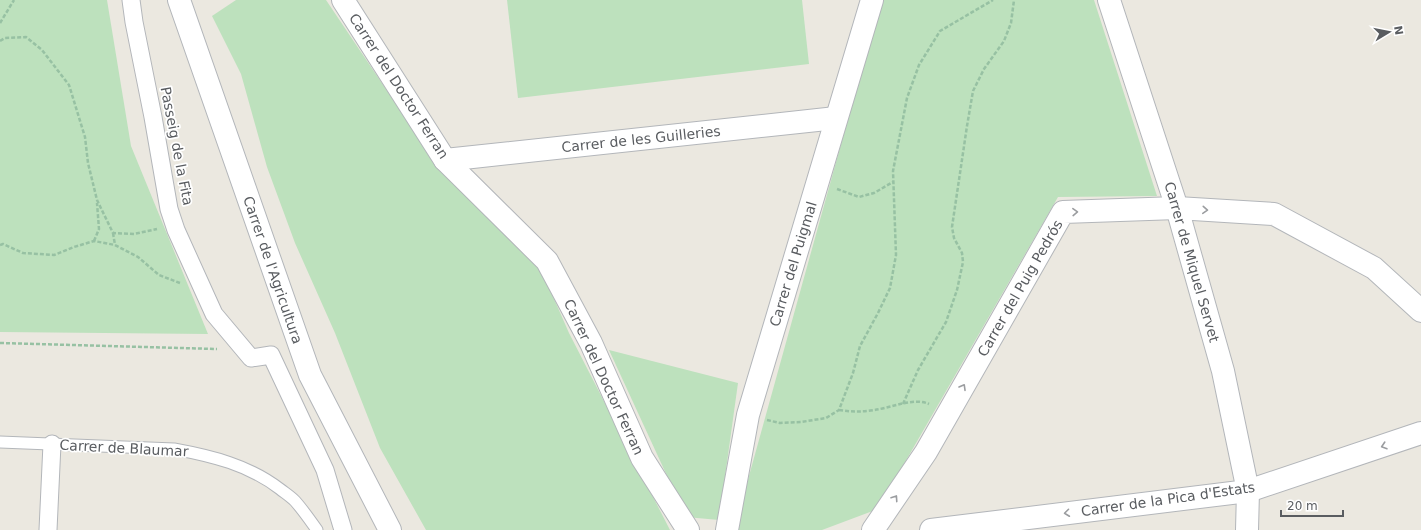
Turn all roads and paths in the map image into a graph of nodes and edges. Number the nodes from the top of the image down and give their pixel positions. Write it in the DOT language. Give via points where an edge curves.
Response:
graph roads {
  1 [pos="14,0"];
  2 [pos="131,0"];
  3 [pos="179,0"];
  4 [pos="343,0"];
  5 [pos="872,0"];
  6 [pos="993,0"];
  7 [pos="1014,0"];
  8 [pos="1109,0"];
  9 [pos="0,23"];
  10 [pos="0,41"];
  11 [pos="836,118"];
  12 [pos="445,160"];
  13 [pos="818,181"];
  14 [pos="893,182"];
  15 [pos="97,200"];
  16 [pos="1177,208"];
  17 [pos="157,229"];
  18 [pos="113,233"];
  19 [pos="94,241"];
  20 [pos="0,245"];
  21 [pos="115,245"];
  22 [pos="185,286"];
  23 [pos="1421,311"];
  24 [pos="215,342"];
  25 [pos="0,343"];
  26 [pos="217,349"];
  27 [pos="250,358"];
  28 [pos="903,404"];
  29 [pos="839,410"];
  30 [pos="948,413"];
  31 [pos="748,416"];
  32 [pos="1421,433"];
  33 [pos="0,442"];
  34 [pos="52,444"];
  35 [pos="1248,491"];
  36 [pos="48,530"];
  37 [pos="317,530"];
  38 [pos="343,530"];
  39 [pos="390,530"];
  40 [pos="688,530"];
  41 [pos="726,530"];
  42 [pos="873,530"];
  43 [pos="931,530"];
  44 [pos="1247,530"];
  1 -- 9 [label="path"];
  2 -- 27 [label="street" via="169,209 214,314"];
  3 -- 39 [label="street, Carrer de l'Agricultura" via="310,375"];
  4 -- 12 [label="street, Carrer del Doctor Ferran"];
  5 -- 11 [label="street, Carrer del Puigmal"];
  6 -- 14 [label="path" via="940,31 919,65 907,98"];
  7 -- 28 [label="path" via="1011,23 1004,41 984,68 973,91 952,227 963,262 957,290 946,322 918,370"];
  8 -- 16 [label="street, Carrer de Miquel Servet"];
  10 -- 15 [label="path" via="5,38 26,37 42,50 69,85 85,137"];
  11 -- 12 [label="street, Carrer de les Guilleries"];
  11 -- 13 [label="street, Carrer del Puigmal"];
  12 -- 40 [label="street, Carrer del Doctor Ferran" via="547,261 591,343 642,458"];
  13 -- 14 [label="path" via="859,197 874,193"];
  13 -- 31 [label="street, Carrer del Puigmal"];
  14 -- 29 [label="path" via="896,255 890,288 860,346"];
  15 -- 18 [label="path"];
  15 -- 19 [label="path" via="99,229"];
  16 -- 23 [label="street, Carrer del Puig Pedrós, one-way" via="1274,214 1374,268"];
  30 -- 16 [label="street, Carrer del Puig Pedrós, one-way" via="1063,212"];
  16 -- 35 [label="street, Carrer de Miquel Servet" via="1223,371"];
  17 -- 18 [label="path" via="134,234"];
  18 -- 21 [label="path"];
  19 -- 20 [label="path" via="54,255 23,253"];
  19 -- 21 [label="path"];
  21 -- 22 [label="path" via="138,257 159,275"];
  24 -- 26 [label="path"];
  25 -- 26 [label="path"];
  26 -- 27 [label="path"];
  27 -- 38 [label="street" via="271,355 325,470"];
  28 -- 29 [label="path" via="874,410"];
  28 -- 30 [label="path" via="925,403"];
  29 -- 31 [label="path" via="826,418 801,422 780,423"];
  42 -- 30 [label="street, Carrer del Puig Pedrós, one-way" via="926,452"];
  31 -- 41 [label="street, Carrer del Puigmal"];
  32 -- 35 [label="street, Carrer de la Pica d'Estats, one-way"];
  33 -- 34 [label="lane, Carrer de Blaumar"];
  34 -- 36 [label="street"];
  34 -- 37 [label="lane, Carrer de Blaumar" via="174,449 229,462 270,481 294,500"];
  35 -- 43 [label="street, Carrer de la Pica d'Estats, one-way"];
  35 -- 44 [label="street, Carrer de Miquel Servet"];
}
